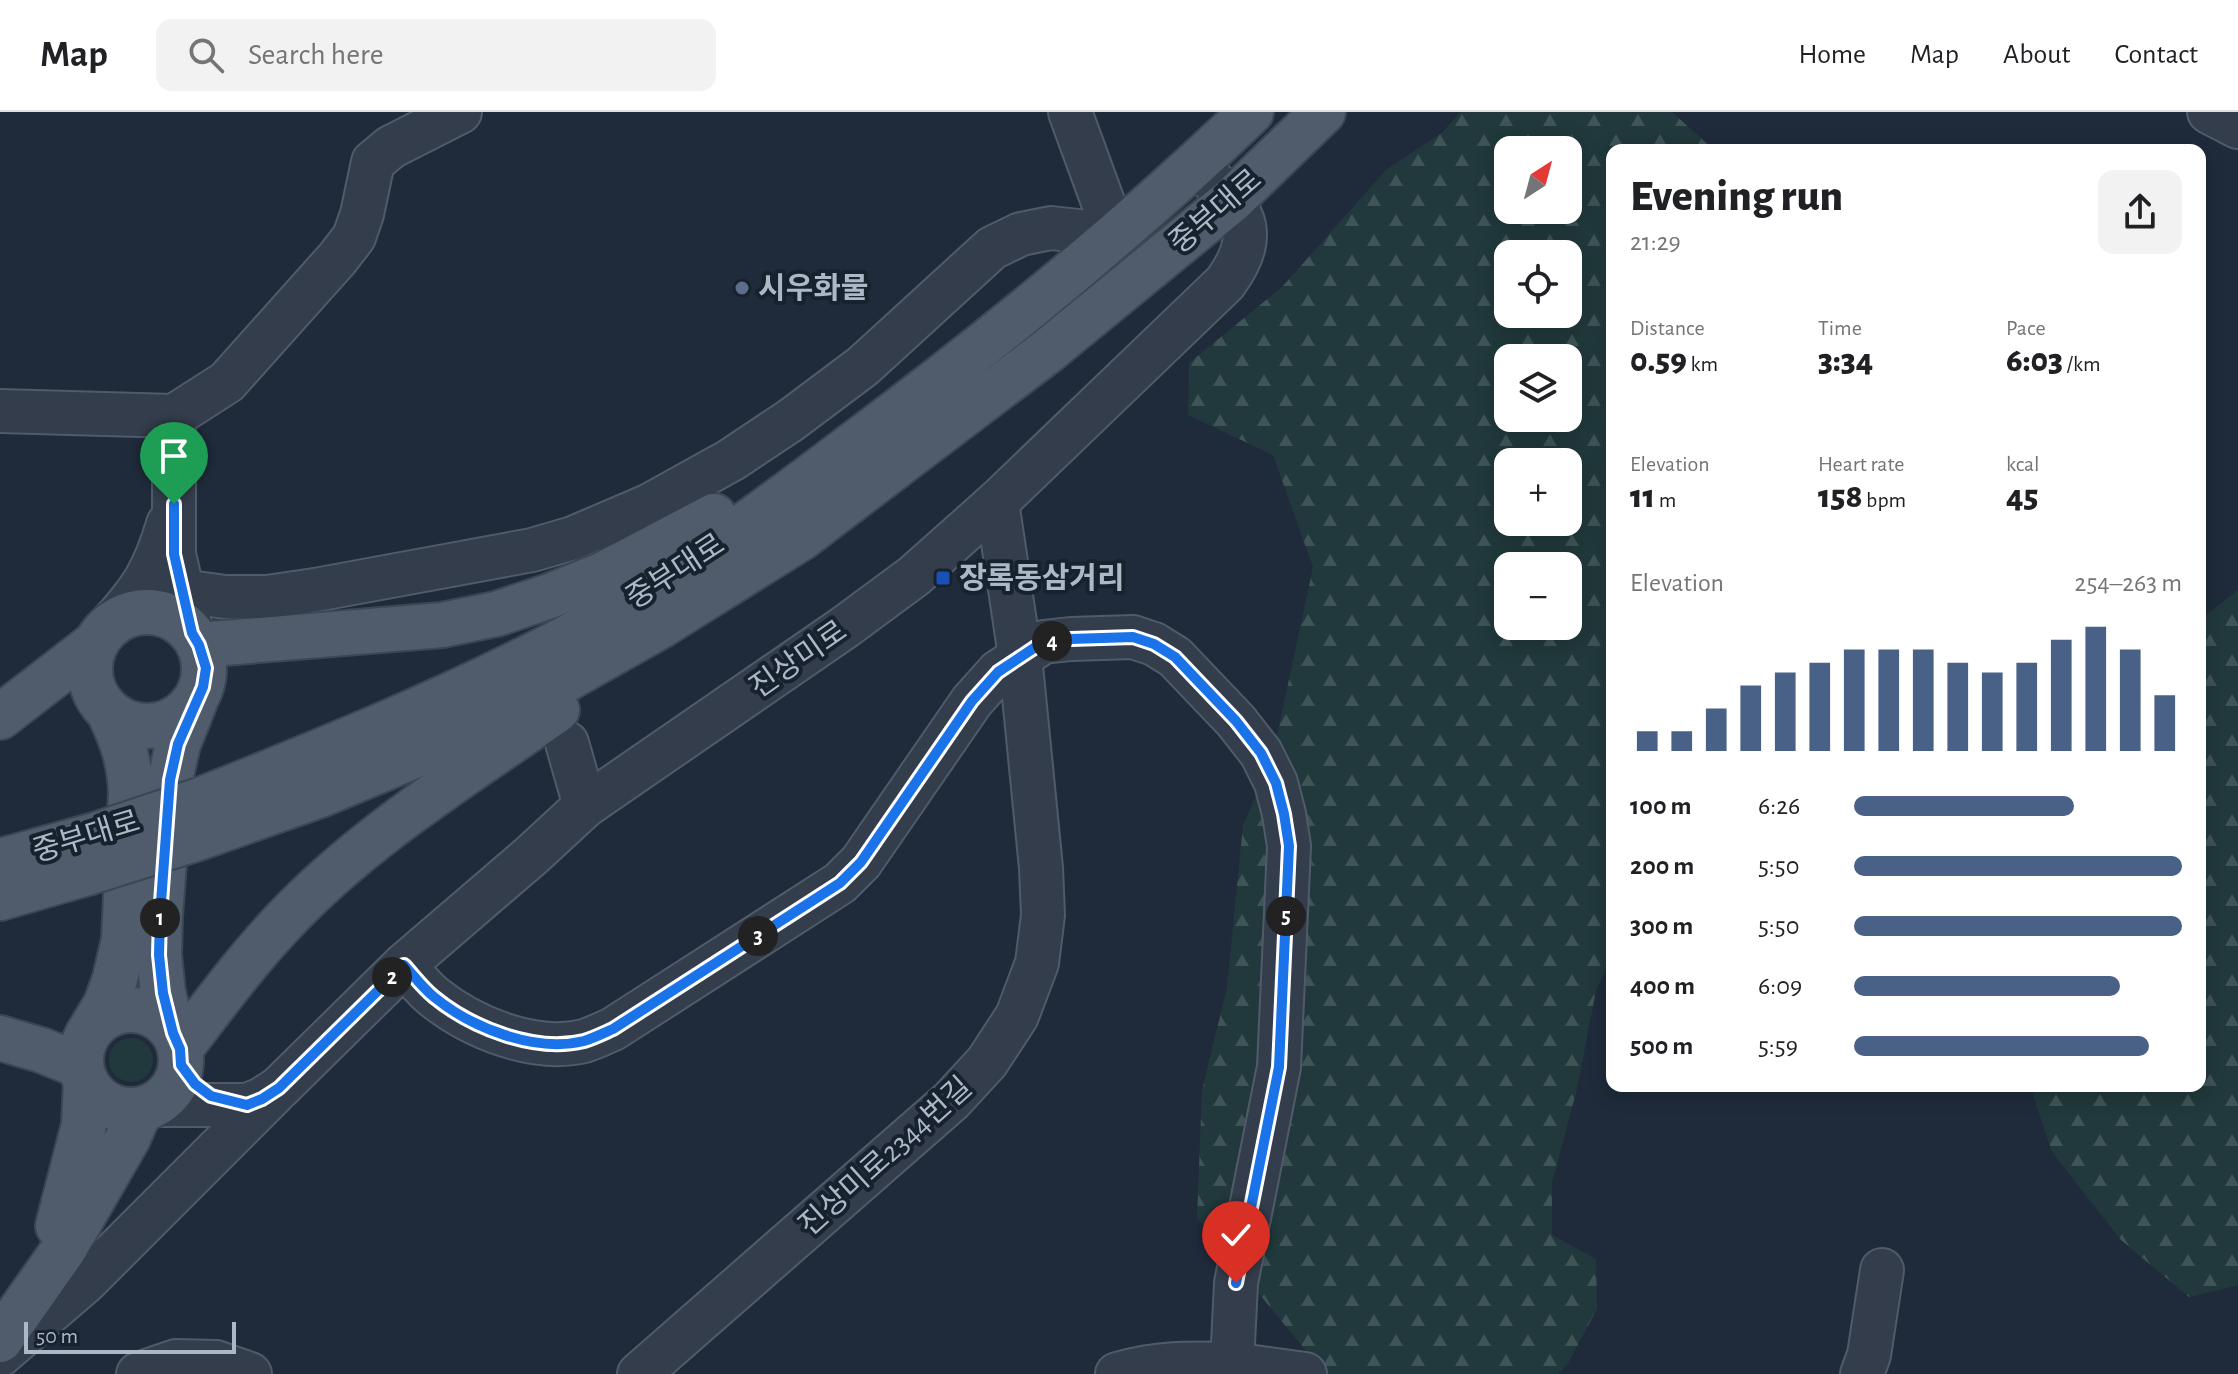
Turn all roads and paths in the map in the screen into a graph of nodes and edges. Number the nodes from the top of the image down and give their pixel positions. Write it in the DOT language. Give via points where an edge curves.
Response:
graph roads {
  1 [pos="460,112"];
  2 [pos="1070,112"];
  3 [pos="1251,112"];
  4 [pos="1323,112"];
  5 [pos="2209,112"];
  6 [pos="2238,127"];
  7 [pos="1196,165"];
  8 [pos="1232,200"];
  9 [pos="1115,235"];
  10 [pos="0,411"];
  11 [pos="174,416"];
  12 [pos="891,417"];
  13 [pos="997,502"];
  14 [pos="174,504"];
  15 [pos="801,538"];
  16 [pos="182,591"];
  17 [pos="102,635"];
  18 [pos="196,639"];
  19 [pos="1020,656"];
  20 [pos="194,704"];
  21 [pos="109,712"];
  22 [pos="0,717"];
  23 [pos="567,743"];
  24 [pos="585,806"];
  25 [pos="199,819"];
  26 [pos="90,855"];
  27 [pos="0,861"];
  28 [pos="0,898"];
  29 [pos="404,965"];
  30 [pos="0,1038"];
  31 [pos="178,1049"];
  32 [pos="85,1061"];
  33 [pos="263,1096"];
  34 [pos="148,1107"];
  35 [pos="1882,1270"];
  36 [pos="32,1295"];
  37 [pos="0,1340"];
  38 [pos="0,1355"];
  39 [pos="1232,1369"];
  40 [pos="138,1374"];
  41 [pos="250,1374"];
  42 [pos="639,1374"];
  43 [pos="1117,1374"];
  44 [pos="1305,1374"];
  45 [pos="1862,1374"];
  1 -- 11 [label="street" via="391,147 373,162 354,237 337,259 227,382"];
  2 -- 9 [label="street"];
  3 -- 7 [label="main road, 중부대로"];
  4 -- 8 [label="main road, 중부대로"];
  5 -- 6 [label="street"];
  7 -- 8 [label="street, 진상미로"];
  7 -- 9 [label="main road, 중부대로"];
  8 -- 13 [label="street, 진상미로" via="1246,229 1245,246 1225,283"];
  8 -- 15 [label="main road, 중부대로" via="1049,350"];
  9 -- 12 [label="main road, 중부대로" via="1002,332"];
  9 -- 16 [label="street" via="1051,228 992,248 863,366 791,420 648,506 573,538 534,562 267,597"];
  10 -- 11 [label="street"];
  11 -- 14 [label="street"];
  12 -- 18 [label="main road" via="604,574 496,614 428,626"];
  12 -- 25 [label="main road, 중부대로" via="737,532 563,640"];
  13 -- 19 [label="street, 진상미로2344번길"];
  13 -- 24 [label="street, 진상미로" via="914,576 845,627"];
  14 -- 16 [label="street" via="174,554"];
  14 -- 17 [label="street" via="148,577"];
  15 -- 25 [label="main road, 중부대로" via="531,699 387,767 320,795"];
  15 -- 31 [label="main road" via="399,820 284,921"];
  16 -- 18 [label="street"];
  17 -- 18 [label="main road" via="123,616 141,611 178,620"];
  17 -- 21 [label="main road" via="90,661 90,679"];
  17 -- 22 [label="main road"];
  18 -- 20 [label="main road" via="206,668"];
  19 -- 29 [label="street" via="972,701 861,862 840,883 613,1029 585,1041 524,1042 462,1015"];
  19 -- 39 [label="street" via="1043,642 1071,639 1133,637 1154,644 1175,657 1236,721 1276,783 1289,846 1279,1067 1236,1283"];
  19 -- 42 [label="street, 진상미로2344번길" via="1043,915 1037,963 1017,1016 987,1062 951,1101"];
  20 -- 21 [label="main road" via="163,725 125,722"];
  20 -- 31 [label="main road" via="170,780 160,916 163,993"];
  21 -- 32 [label="main road" via="130,769 124,940"];
  23 -- 24 [label="street"];
  24 -- 29 [label="street, 진상미로"];
  25 -- 26 [label="main road, bridge"];
  26 -- 27 [label="main road, 중부대로"];
  26 -- 28 [label="main road, 중부대로"];
  29 -- 33 [label="street, 진상미로"];
  30 -- 32 [label="main road"];
  31 -- 32 [label="main road" via="162,1021 130,1010 99,1021"];
  31 -- 33 [label="street" via="195,1084 211,1096"];
  31 -- 34 [label="main road" via="177,1081 168,1095"];
  32 -- 34 [label="main road" via="95,1096 124,1110"];
  32 -- 36 [label="main road" via="84,1125 74,1171"];
  33 -- 34 [label="street"];
  33 -- 38 [label="street, 진상미로" via="86,1281"];
  34 -- 36 [label="main road"];
  35 -- 45 [label="street"];
  36 -- 37 [label="main road"];
  39 -- 43 [label="street" via="1177,1362"];
  39 -- 44 [label="street"];
  40 -- 41 [label="street" via="176,1361 216,1362"];
}
